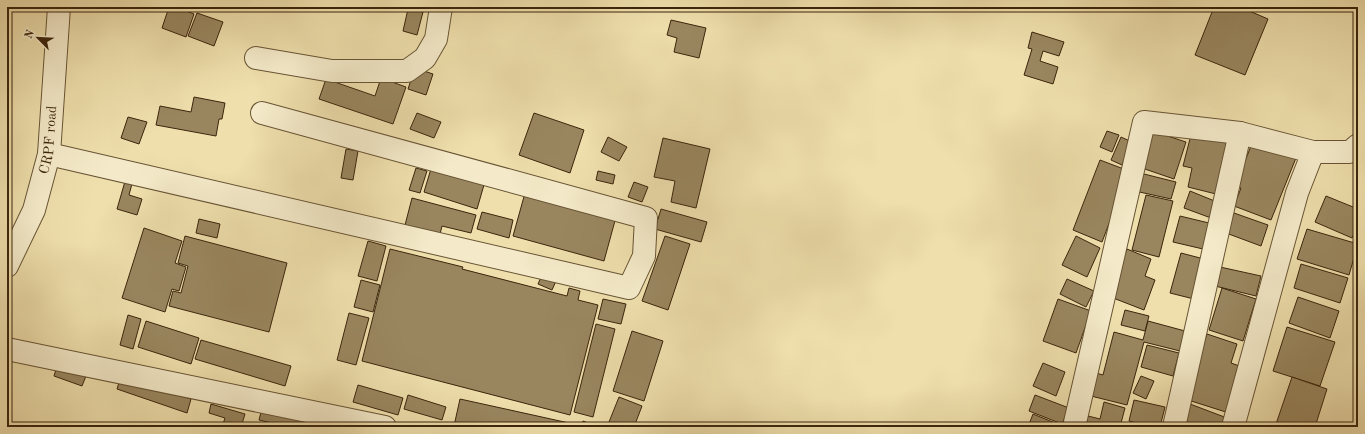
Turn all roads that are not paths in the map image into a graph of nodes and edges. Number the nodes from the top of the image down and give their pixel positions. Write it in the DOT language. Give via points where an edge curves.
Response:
graph roads {
  1 [pos="59,7"];
  2 [pos="441,7"];
  3 [pos="256,58"];
  4 [pos="262,113"];
  5 [pos="1240,133"];
  6 [pos="1358,145"];
  7 [pos="1314,152"];
  8 [pos="49,154"];
  9 [pos="7,266"];
  10 [pos="7,349"];
  11 [pos="385,427"];
  12 [pos="1074,427"];
  13 [pos="1174,427"];
  14 [pos="1233,427"];
  1 -- 8 [label="street, CRPF road"];
  2 -- 3 [label="street" via="436,39 425,58 407,71 332,71"];
  4 -- 8 [label="street" via="646,218 644,256 629,288"];
  5 -- 7 [label="street"];
  5 -- 12 [label="street" via="1144,122"];
  5 -- 13 [label="street"];
  6 -- 7 [label="street" via="1350,152"];
  7 -- 14 [label="street" via="1297,193"];
  8 -- 9 [label="street, CRPF road" via="34,210"];
  10 -- 11 [label="street"];
}
